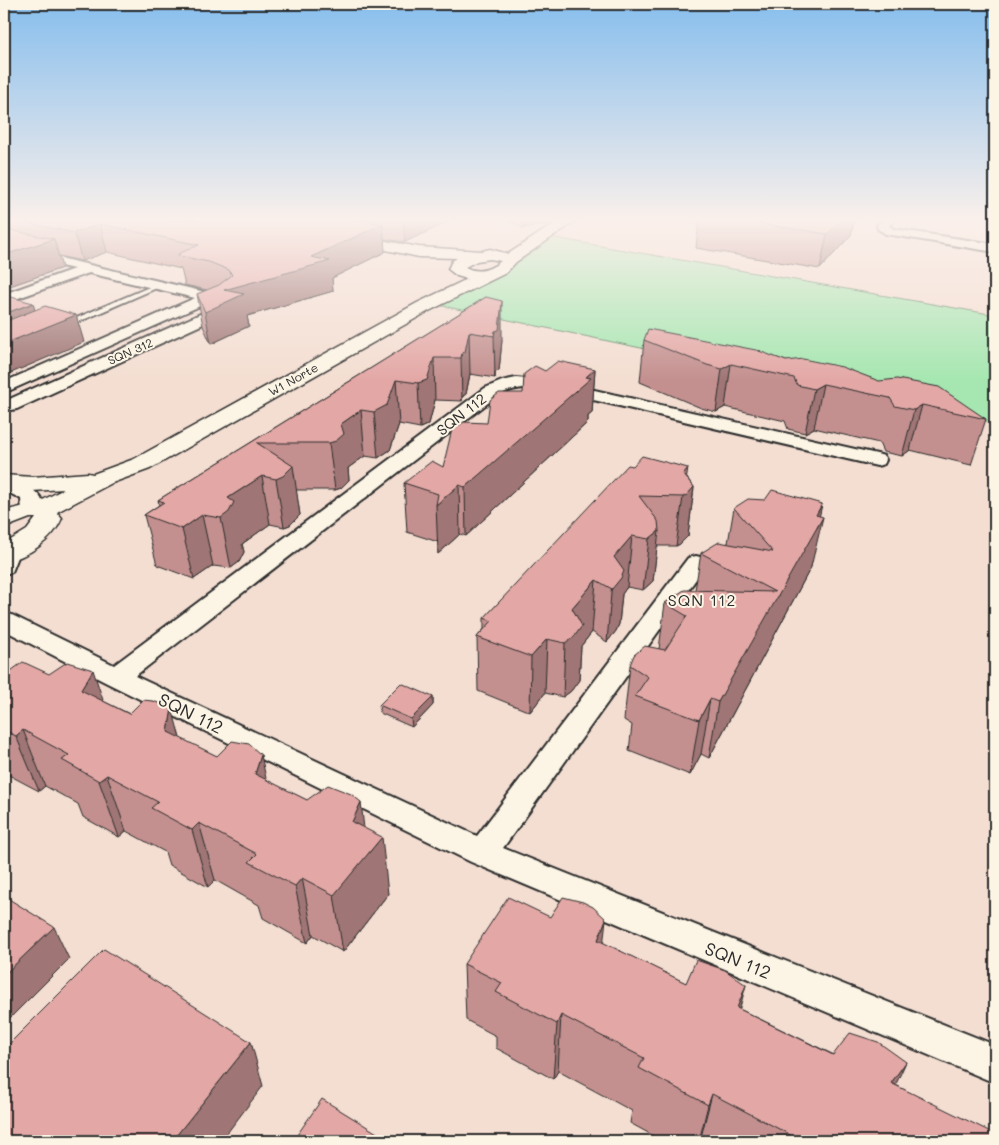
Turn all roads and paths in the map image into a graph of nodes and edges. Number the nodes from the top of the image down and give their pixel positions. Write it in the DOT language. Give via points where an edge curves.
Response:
graph roads {
  1 [pos="72,273"];
  2 [pos="110,273"];
  3 [pos="456,273"];
  4 [pos="470,273"];
  5 [pos="490,273"];
  6 [pos="487,275"];
  7 [pos="160,285"];
  8 [pos="208,296"];
  9 [pos="444,296"];
  10 [pos="4,299"];
  11 [pos="59,327"];
  12 [pos="4,388"];
  13 [pos="11,405"];
  14 [pos="877,460"];
  15 [pos="142,464"];
  16 [pos="104,478"];
  17 [pos="4,483"];
  18 [pos="40,514"];
  19 [pos="4,520"];
  20 [pos="6,558"];
  21 [pos="696,563"];
  22 [pos="4,620"];
  23 [pos="116,677"];
  24 [pos="482,853"];
  25 [pos="995,1064"];
  1 -- 10 [label="street"];
  2 -- 7 [label="street, SQN 312"];
  3 -- 9 [label="street, W1 Norte"];
  4 -- 6 [label="street"];
  5 -- 6 [label="street, W1 Norte"];
  6 -- 9 [label="street, W1 Norte"];
  7 -- 8 [label="street, SQN 312"];
  7 -- 11 [label="lane"];
  8 -- 12 [label="street, SQN 312"];
  8 -- 13 [label="street, SQN 312" via="228,305"];
  9 -- 15 [label="street, W1 Norte"];
  14 -- 23 [label="street, SQN 112" via="558,387 509,383 491,392"];
  15 -- 16 [label="street, W1 Norte"];
  15 -- 18 [label="street, W1 Norte" via="116,486"];
  16 -- 17 [label="street"];
  16 -- 18 [label="street, W1 Norte"];
  17 -- 18 [label="street" via="29,495"];
  18 -- 19 [label="street"];
  18 -- 20 [label="street" via="44,529"];
  21 -- 24 [label="street"];
  22 -- 23 [label="street, SQN 112"];
  23 -- 24 [label="street, SQN 112"];
  24 -- 25 [label="street, SQN 112"];
}
